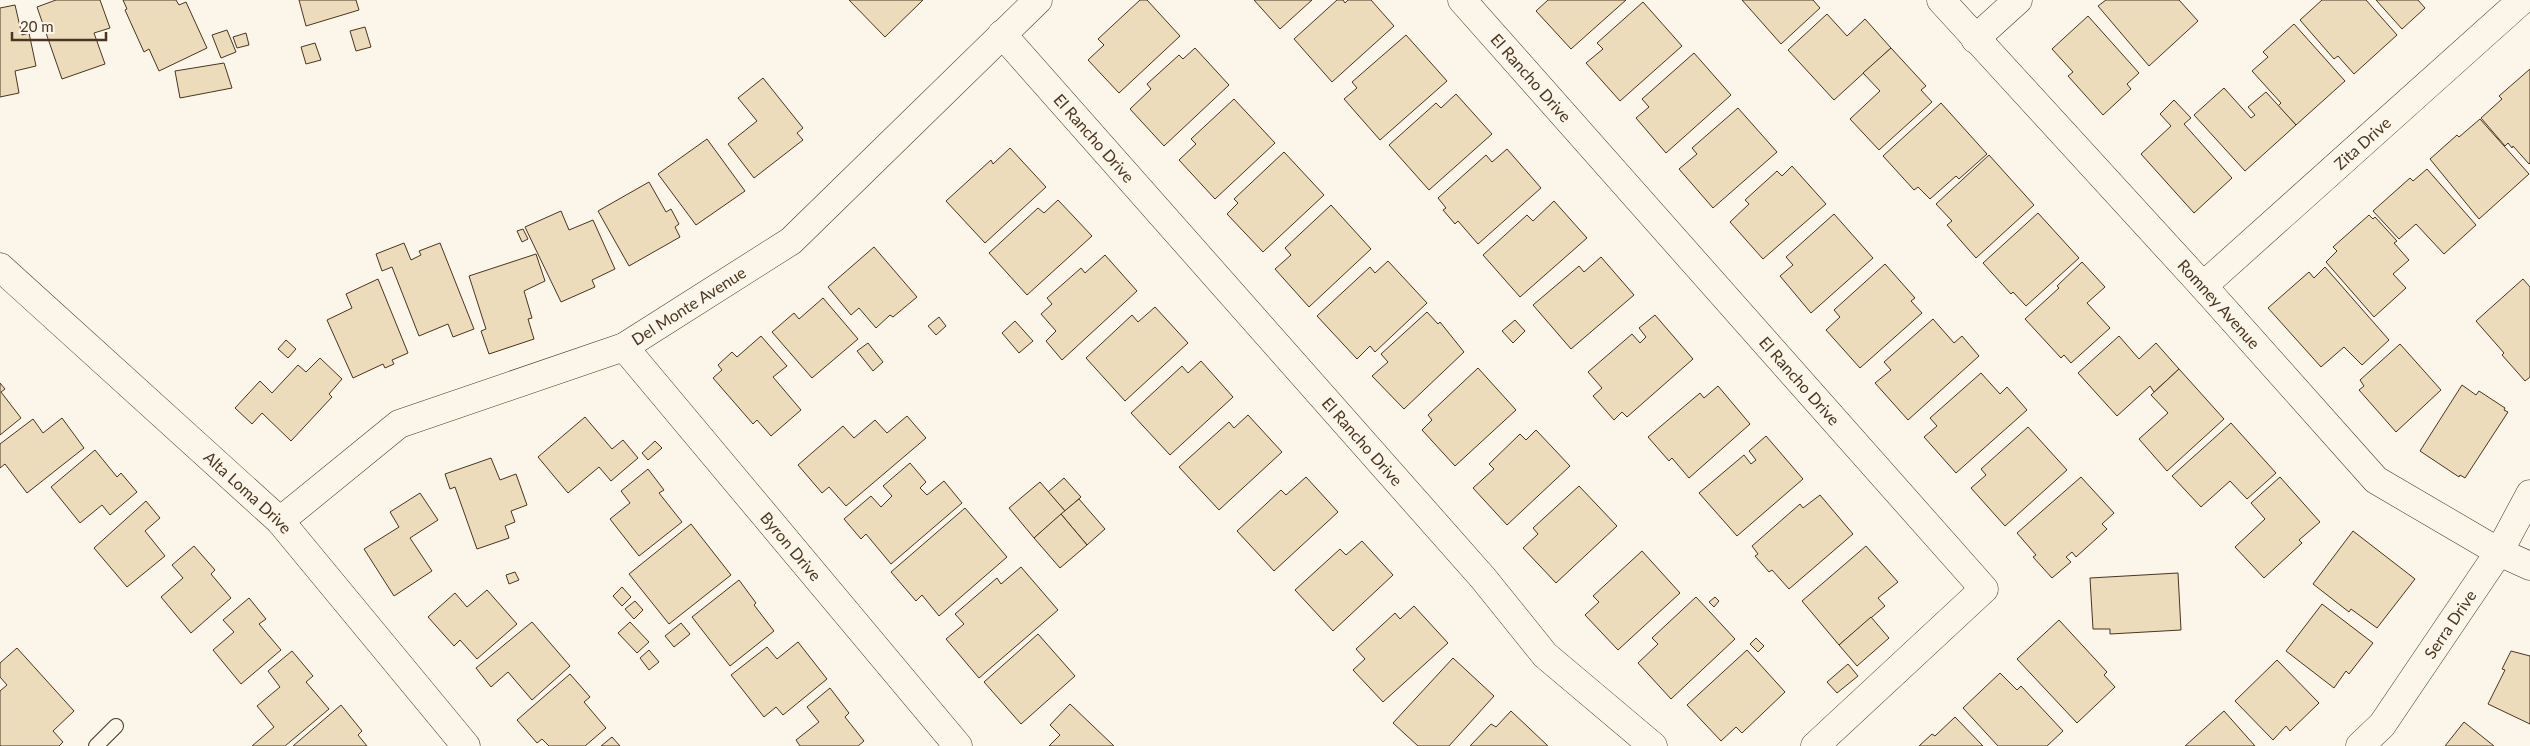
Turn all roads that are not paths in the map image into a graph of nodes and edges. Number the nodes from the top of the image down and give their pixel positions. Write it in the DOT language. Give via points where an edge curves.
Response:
graph roads {
  1 [pos="1038,0"];
  2 [pos="1462,0"];
  3 [pos="1941,0"];
  4 [pos="2018,0"];
  5 [pos="2522,0"];
  6 [pos="1002,34"];
  7 [pos="1975,39"];
  8 [pos="0,267"];
  9 [pos="2203,286"];
  10 [pos="624,347"];
  11 [pos="2530,494"];
  12 [pos="280,521"];
  13 [pos="2499,552"];
  14 [pos="2530,566"];
  15 [pos="116,726"];
  16 [pos="96,746"];
  17 [pos="466,746"];
  18 [pos="958,746"];
  19 [pos="1653,746"];
  20 [pos="1815,746"];
  21 [pos="2360,746"];
  1 -- 6 [label="street, Del Monte Avenue"];
  2 -- 20 [label="street, El Rancho Drive" via="1984,589"];
  3 -- 7 [label="street, Romney Avenue"];
  4 -- 7 [label="street"];
  5 -- 9 [label="street, Zita Drive"];
  6 -- 10 [label="street, Del Monte Avenue" via="791,241"];
  6 -- 19 [label="street, El Rancho Drive" via="1483,578 1545,655"];
  7 -- 9 [label="street, Romney Avenue"];
  8 -- 12 [label="street, Alta Loma Drive"];
  9 -- 13 [label="street, Romney Avenue" via="2376,480"];
  10 -- 12 [label="street, Del Monte Avenue" via="399,424"];
  10 -- 18 [label="street, Byron Drive"];
  11 -- 13 [label="street, Serra Drive"];
  12 -- 17 [label="street, Alta Loma Drive"];
  13 -- 14 [label="street, Romney Avenue"];
  13 -- 21 [label="street, Serra Drive" via="2382,725"];
  15 -- 16 [label="lane"];
}
